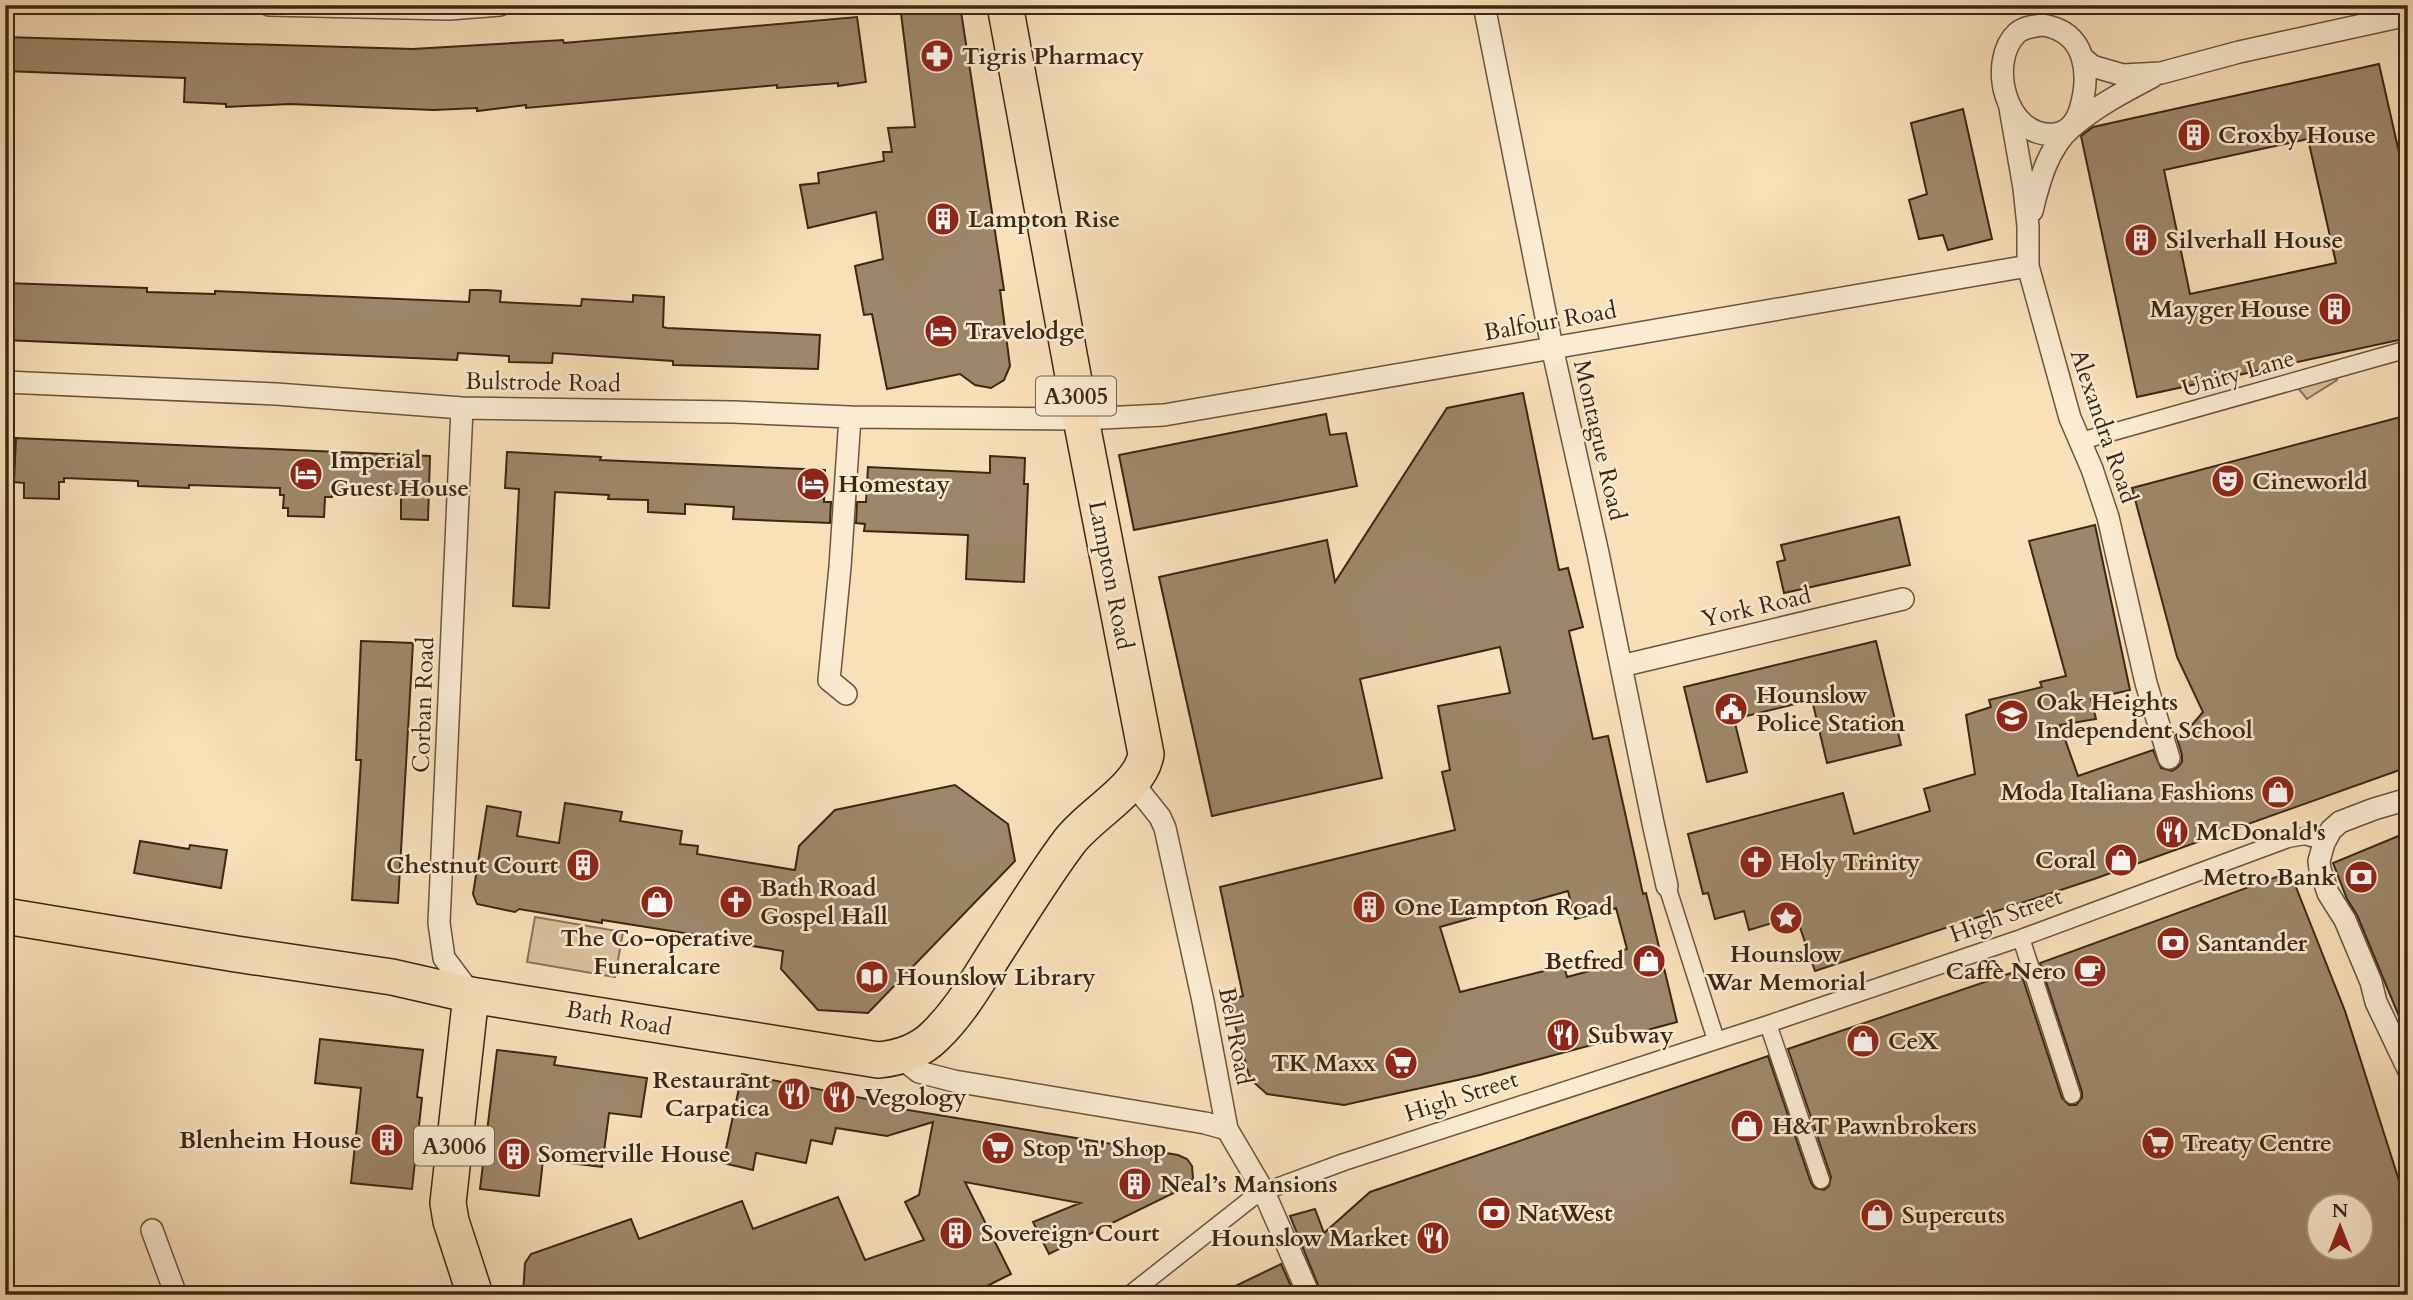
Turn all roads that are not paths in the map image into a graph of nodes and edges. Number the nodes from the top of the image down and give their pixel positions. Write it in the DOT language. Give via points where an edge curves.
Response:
graph roads {
  1 [pos="269,5"];
  2 [pos="500,5"];
  3 [pos="1005,5"];
  4 [pos="1484,5"];
  5 [pos="2408,15"];
  6 [pos="2083,58"];
  7 [pos="2161,72"];
  8 [pos="2010,108"];
  9 [pos="2070,128"];
  10 [pos="2028,226"];
  11 [pos="2028,266"];
  12 [pos="1552,347"];
  13 [pos="2408,349"];
  14 [pos="5,382"];
  15 [pos="462,408"];
  16 [pos="850,417"];
  17 [pos="1080,419"];
  18 [pos="2081,441"];
  19 [pos="1903,599"];
  20 [pos="1621,666"];
  21 [pos="846,694"];
  22 [pos="2169,758"];
  23 [pos="1132,782"];
  24 [pos="2408,799"];
  25 [pos="2311,838"];
  26 [pos="1667,886"];
  27 [pos="5,916"];
  28 [pos="2021,939"];
  29 [pos="471,995"];
  30 [pos="1768,1024"];
  31 [pos="1716,1040"];
  32 [pos="901,1058"];
  33 [pos="2408,1069"];
  34 [pos="2072,1095"];
  35 [pos="1227,1129"];
  36 [pos="1821,1180"];
  37 [pos="1264,1192"];
  38 [pos="152,1230"];
  39 [pos="176,1295"];
  40 [pos="475,1295"];
  41 [pos="1129,1295"];
  42 [pos="1309,1295"];
  1 -- 2 [label="street" via="449,9"];
  3 -- 17 [label="main road, Lampton Road / A3005"];
  4 -- 12 [label="street, Montague Road"];
  5 -- 7 [label="street"];
  6 -- 7 [label="street" via="2092,66 2123,75"];
  6 -- 8 [label="street" via="2066,32 2053,27 2029,27 2017,33 2004,65"];
  6 -- 9 [label="street" via="2081,106"];
  7 -- 9 [label="street"];
  8 -- 9 [label="street" via="2035,133 2060,133"];
  8 -- 10 [label="street, Alexandra Road"];
  9 -- 10 [label="street" via="2048,160"];
  10 -- 11 [label="street, Alexandra Road"];
  11 -- 12 [label="street, Balfour Road"];
  11 -- 18 [label="street, Alexandra Road" via="2070,418"];
  12 -- 17 [label="street, Balfour Road" via="1164,415"];
  12 -- 20 [label="street, Montague Road"];
  13 -- 18 [label="street, Unity Lane"];
  14 -- 15 [label="street, Bulstrode Road"];
  15 -- 16 [label="street, Bulstrode Road"];
  15 -- 29 [label="street, Corban Road" via="439,923 444,958"];
  16 -- 17 [label="street, Bulstrode Road"];
  16 -- 21 [label="street" via="829,681"];
  17 -- 23 [label="main road, Lampton Road / A3005" via="1146,754 1144,766"];
  18 -- 22 [label="street, Alexandra Road" via="2108,517 2144,675"];
  19 -- 20 [label="street, York Road"];
  20 -- 26 [label="street, Montague Road"];
  23 -- 32 [label="main road, Lampton Road / A3005" via="1070,840 952,1019 921,1048"];
  23 -- 35 [label="street, Bell Road" via="1165,828"];
  24 -- 33 [label="street" via="2340,822 2320,854 2328,893 2345,920"];
  25 -- 28 [label="street, High Street" via="2288,839"];
  26 -- 31 [label="street"];
  27 -- 29 [label="main road, Bath Road" via="392,976"];
  28 -- 30 [label="street, High Street"];
  28 -- 34 [label="street"];
  29 -- 32 [label="main road, Bath Road" via="878,1060"];
  29 -- 40 [label="main road, A3006" via="448,1203"];
  30 -- 31 [label="street, High Street"];
  30 -- 36 [label="street"];
  31 -- 37 [label="street, High Street"];
  32 -- 35 [label="street" via="919,1072 954,1081"];
  35 -- 37 [label="street, Bell Road"];
  37 -- 41 [label="street, High Street"];
  37 -- 42 [label="street, Bell Road"];
  38 -- 39 [label="street"];
}
